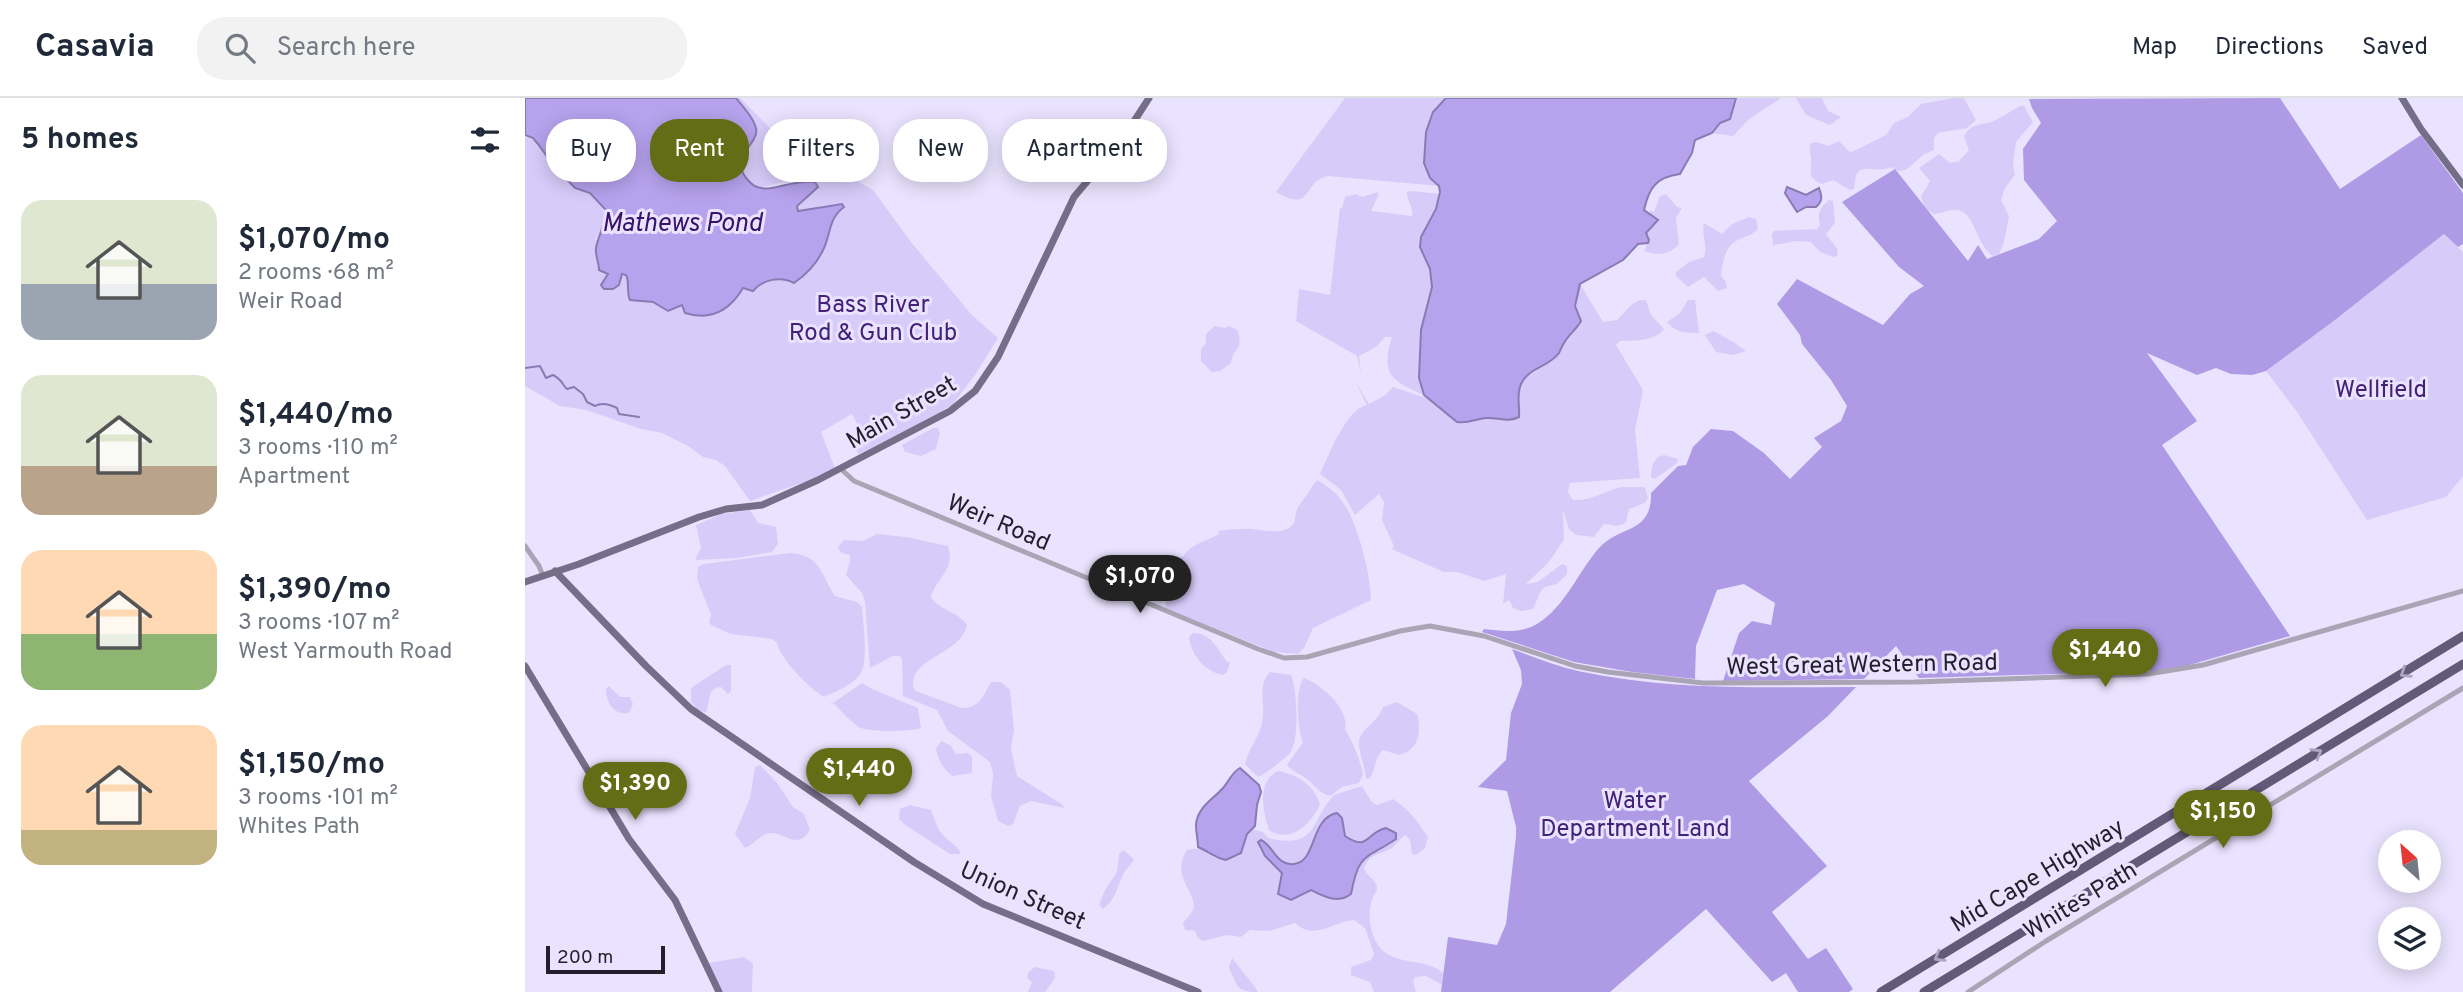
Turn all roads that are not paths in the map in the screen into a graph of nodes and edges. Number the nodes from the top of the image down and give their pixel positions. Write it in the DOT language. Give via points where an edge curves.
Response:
graph roads {
  1 [pos="1149,98"];
  2 [pos="2402,98"];
  3 [pos="2463,185"];
  4 [pos="841,469"];
  5 [pos="525,546"];
  6 [pos="555,571"];
  7 [pos="543,576"];
  8 [pos="525,582"];
  9 [pos="2463,591"];
  10 [pos="2463,629"];
  11 [pos="1466,632"];
  12 [pos="2463,636"];
  13 [pos="2450,644"];
  14 [pos="2463,664"];
  15 [pos="525,666"];
  16 [pos="2463,688"];
  17 [pos="719,992"];
  18 [pos="1198,992"];
  19 [pos="1881,992"];
  20 [pos="1924,992"];
  21 [pos="1968,992"];
  1 -- 4 [label="main road, Main Street" via="1122,140 1074,197 998,357 975,391 936,420"];
  2 -- 3 [label="main road"];
  4 -- 6 [label="main road, Main Street" via="769,502 710,513"];
  4 -- 11 [label="street, Weir Road" via="854,481 1284,658 1307,657 1421,626"];
  5 -- 7 [label="street"];
  6 -- 7 [label="main road, Main Street"];
  6 -- 18 [label="main road, Union Street" via="691,709 914,862 983,904"];
  7 -- 8 [label="main road, Main Street"];
  9 -- 11 [label="street, West Great Western Road" via="2193,668 2125,676 1703,683 1575,666"];
  10 -- 13 [label="highway"];
  12 -- 13 [label="highway, Mid Cape Highway"];
  13 -- 19 [label="highway, Mid Cape Highway, one-way"];
  20 -- 14 [label="highway, Mid Cape Highway, one-way"];
  15 -- 17 [label="main road" via="629,839 675,900"];
  16 -- 21 [label="street, Whites Path"];
}
